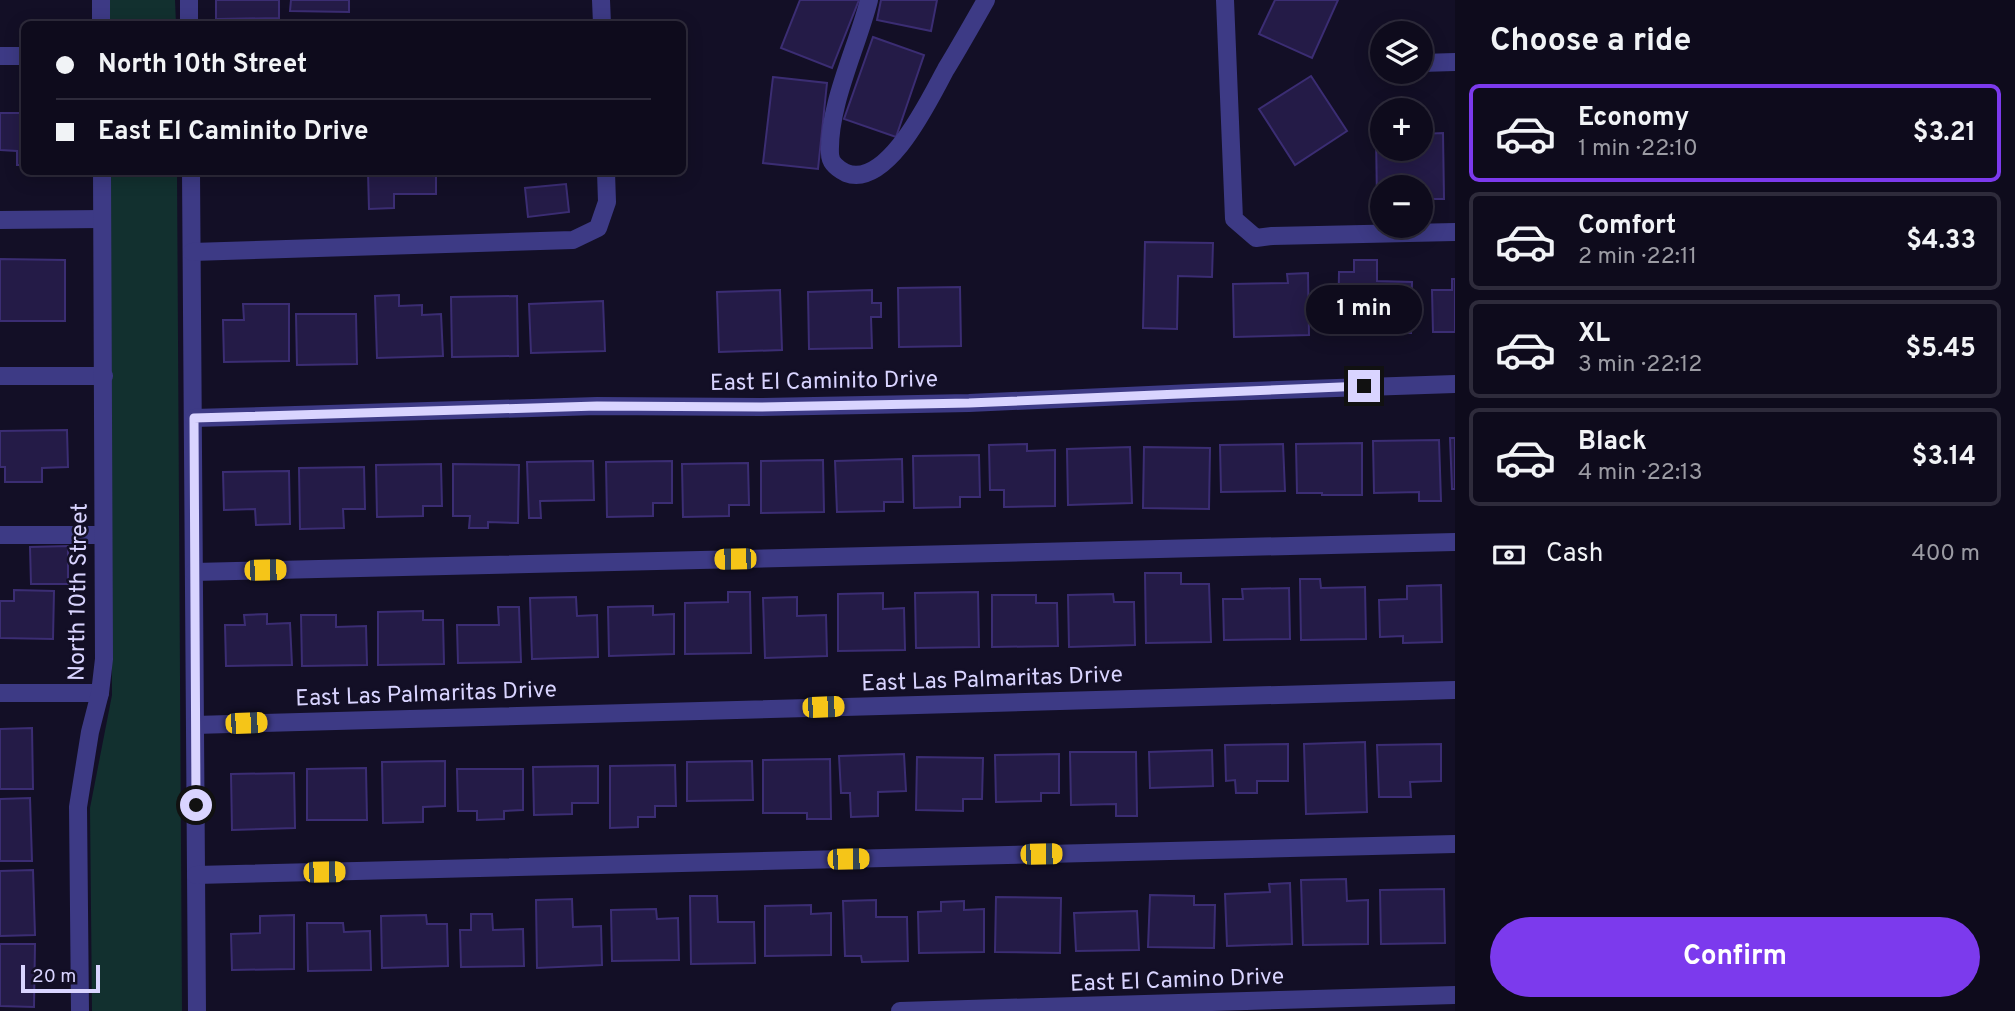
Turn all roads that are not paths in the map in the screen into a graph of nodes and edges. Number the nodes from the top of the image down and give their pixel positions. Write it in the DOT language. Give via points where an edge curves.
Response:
graph roads {
  1 [pos="101,0"];
  2 [pos="189,0"];
  3 [pos="601,0"];
  4 [pos="869,0"];
  5 [pos="986,0"];
  6 [pos="1225,0"];
  7 [pos="101,21"];
  8 [pos="189,21"];
  9 [pos="602,21"];
  10 [pos="0,56"];
  11 [pos="21,56"];
  12 [pos="1455,62"];
  13 [pos="1433,63"];
  14 [pos="102,175"];
  15 [pos="191,175"];
  16 [pos="606,175"];
  17 [pos="0,219"];
  18 [pos="102,219"];
  19 [pos="1455,232"];
  20 [pos="192,253"];
  21 [pos="0,376"];
  22 [pos="104,376"];
  23 [pos="1455,384"];
  24 [pos="194,418"];
  25 [pos="0,535"];
  26 [pos="103,535"];
  27 [pos="1455,542"];
  28 [pos="194,572"];
  29 [pos="1455,690"];
  30 [pos="0,693"];
  31 [pos="100,693"];
  32 [pos="195,724"];
  33 [pos="1455,844"];
  34 [pos="196,875"];
  35 [pos="1455,995"];
  36 [pos="80,1011"];
  37 [pos="197,1011"];
  38 [pos="900,1011"];
  1 -- 7 [label="street"];
  2 -- 8 [label="street"];
  3 -- 9 [label="street"];
  4 -- 5 [label="street" via="834,112 830,157 838,169 854,176 886,161 905,140"];
  6 -- 19 [label="street" via="1234,219 1256,238"];
  10 -- 11 [label="street"];
  12 -- 13 [label="street"];
  14 -- 18 [label="street, North 10th Street"];
  15 -- 20 [label="street"];
  16 -- 20 [label="street" via="607,202 598,228 573,240"];
  17 -- 18 [label="street"];
  18 -- 22 [label="street, North 10th Street"];
  20 -- 24 [label="street"];
  21 -- 22 [label="street"];
  22 -- 26 [label="street, North 10th Street"];
  23 -- 24 [label="street, East El Caminito Drive" via="969,403 597,406"];
  24 -- 28 [label="street"];
  25 -- 26 [label="street"];
  26 -- 31 [label="street, North 10th Street"];
  27 -- 28 [label="street"];
  28 -- 32 [label="street"];
  29 -- 32 [label="street, East Las Palmaritas Drive"];
  30 -- 31 [label="street"];
  31 -- 36 [label="street, North 10th Street" via="78,807"];
  32 -- 34 [label="street"];
  33 -- 34 [label="street"];
  34 -- 37 [label="street"];
  35 -- 38 [label="street, East El Camino Drive"];
}
